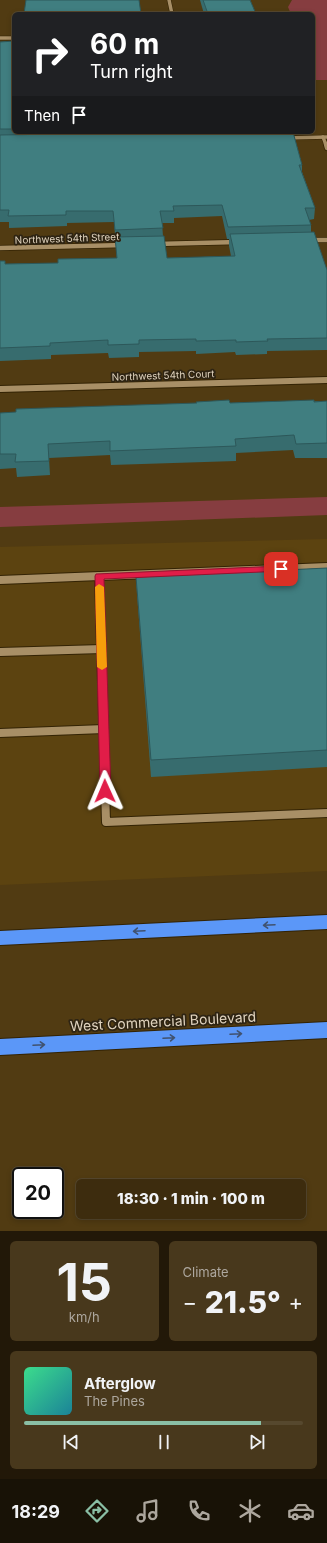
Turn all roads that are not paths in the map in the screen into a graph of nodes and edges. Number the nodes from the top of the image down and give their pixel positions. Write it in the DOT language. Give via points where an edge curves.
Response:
graph roads {
  1 [pos="169,0"];
  2 [pos="172,12"];
  3 [pos="0,38"];
  4 [pos="12,38"];
  5 [pos="325,137"];
  6 [pos="276,138"];
  7 [pos="327,148"];
  8 [pos="303,240"];
  9 [pos="327,240"];
  10 [pos="247,242"];
  11 [pos="152,244"];
  12 [pos="128,245"];
  13 [pos="0,248"];
  14 [pos="327,380"];
  15 [pos="0,389"];
  16 [pos="327,567"];
  17 [pos="99,576"];
  18 [pos="0,580"];
  19 [pos="102,648"];
  20 [pos="0,652"];
  21 [pos="104,729"];
  22 [pos="0,733"];
  23 [pos="327,813"];
  24 [pos="327,922"];
  25 [pos="0,938"];
  26 [pos="327,1030"];
  27 [pos="0,1047"];
  1 -- 2 [label="street"];
  3 -- 4 [label="street"];
  5 -- 6 [label="street"];
  5 -- 7 [label="street"];
  8 -- 9 [label="street"];
  10 -- 11 [label="street"];
  12 -- 13 [label="street, Northwest 54th Street"];
  14 -- 15 [label="street, Northwest 54th Court"];
  16 -- 17 [label="street"];
  17 -- 18 [label="street"];
  17 -- 19 [label="street"];
  19 -- 20 [label="street"];
  19 -- 21 [label="street"];
  21 -- 22 [label="street"];
  21 -- 23 [label="street" via="106,822"];
  24 -- 25 [label="highway, one-way"];
  27 -- 26 [label="highway, West Commercial Boulevard, one-way"];
}
